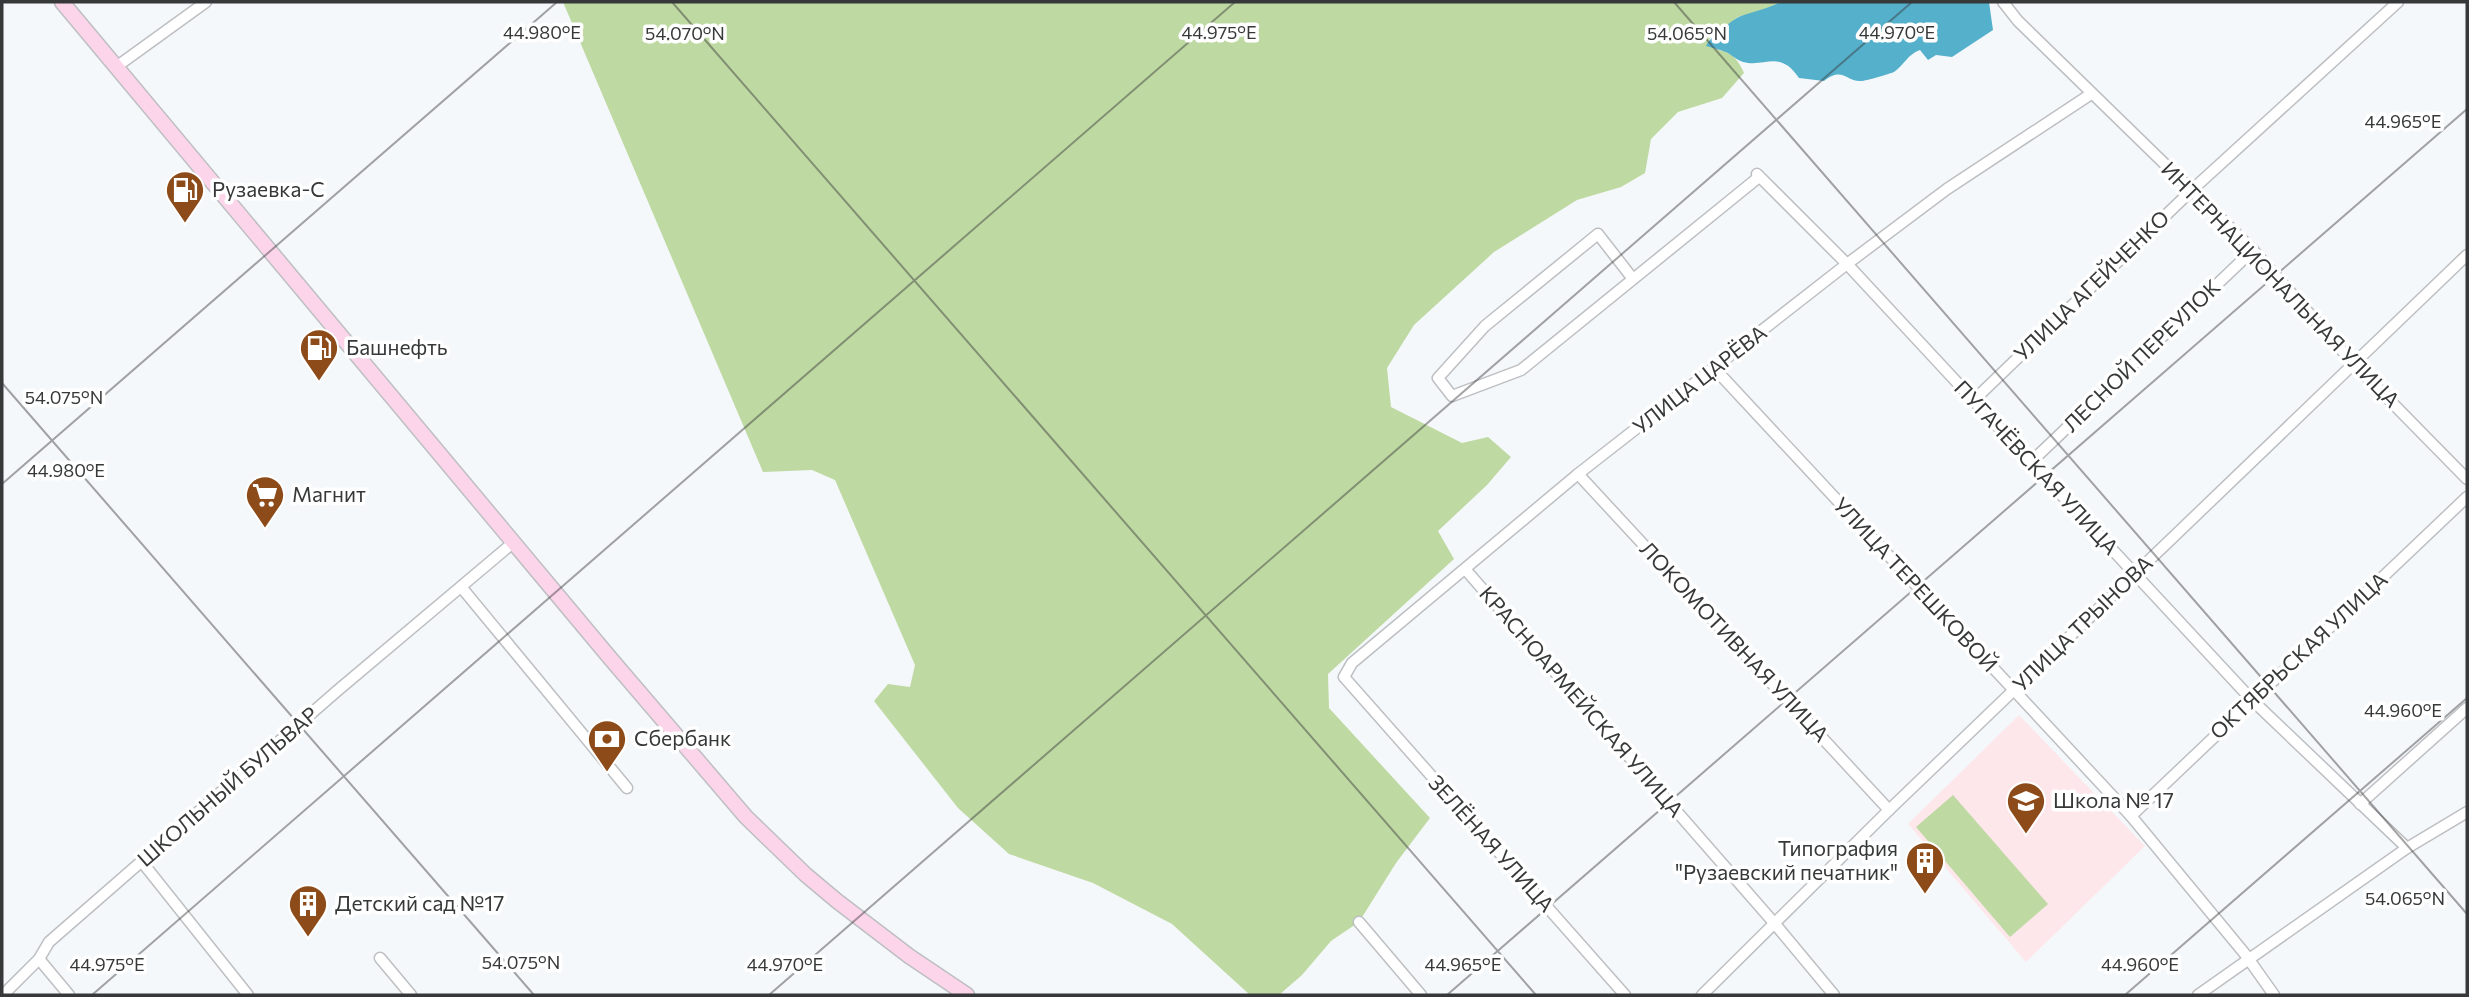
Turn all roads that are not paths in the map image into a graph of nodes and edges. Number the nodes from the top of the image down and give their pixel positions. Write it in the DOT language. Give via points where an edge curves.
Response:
graph roads {
  1 [pos="62,2"];
  2 [pos="206,2"];
  3 [pos="2003,2"];
  4 [pos="2398,2"];
  5 [pos="116,67"];
  6 [pos="2091,94"];
  7 [pos="2193,189"];
  8 [pos="2253,250"];
  9 [pos="2467,256"];
  10 [pos="1847,264"];
  11 [pos="1633,279"];
  12 [pos="2354,364"];
  13 [pos="1715,369"];
  14 [pos="1973,401"];
  15 [pos="2031,462"];
  16 [pos="1578,474"];
  17 [pos="2467,479"];
  18 [pos="2467,497"];
  19 [pos="514,542"];
  20 [pos="1465,569"];
  21 [pos="2136,574"];
  22 [pos="462,588"];
  23 [pos="2013,691"];
  24 [pos="1356,692"];
  25 [pos="2252,700"];
  26 [pos="2467,708"];
  27 [pos="627,788"];
  28 [pos="2360,804"];
  29 [pos="1889,810"];
  30 [pos="2467,812"];
  31 [pos="2131,816"];
  32 [pos="2407,848"];
  33 [pos="142,862"];
  34 [pos="1359,922"];
  35 [pos="1774,924"];
  36 [pos="380,958"];
  37 [pos="39,959"];
  38 [pos="2247,960"];
  39 [pos="3,995"];
  40 [pos="69,995"];
  41 [pos="248,995"];
  42 [pos="411,995"];
  43 [pos="967,995"];
  44 [pos="1421,995"];
  45 [pos="1625,995"];
  46 [pos="1702,995"];
  47 [pos="1834,995"];
  48 [pos="2198,995"];
  49 [pos="2274,995"];
  1 -- 5 [label="main road"];
  2 -- 5 [label="street"];
  3 -- 6 [label="street, ИНТЕРНАЦИОНАЛЬНАЯ УЛИЦА"];
  4 -- 7 [label="street, УЛИЦА АГЕЙЧЕНКО"];
  5 -- 19 [label="main road"];
  6 -- 7 [label="street, ИНТЕРНАЦИОНАЛЬНАЯ УЛИЦА"];
  6 -- 10 [label="street, УЛИЦА ЦАРЁВА" via="1947,189"];
  7 -- 8 [label="street, ИНТЕРНАЦИОНАЛЬНАЯ УЛИЦА"];
  7 -- 14 [label="street, УЛИЦА АГЕЙЧЕНКО"];
  8 -- 12 [label="street, ИНТЕРНАЦИОНАЛЬНАЯ УЛИЦА"];
  8 -- 15 [label="street, ЛЕСНОЙ ПЕРЕУЛОК"];
  9 -- 12 [label="street, УЛИЦА ТРЫНОВА"];
  10 -- 11 [label="street, ПУГАЧЁВСКАЯ УЛИЦА" via="1758,175"];
  10 -- 13 [label="street, УЛИЦА ЦАРЁВА"];
  10 -- 14 [label="street, ПУГАЧЁВСКАЯ УЛИЦА"];
  11 -- 11 [label="street" via="1521,370 1452,396 1438,378 1485,326 1598,234"];
  12 -- 17 [label="street, ИНТЕРНАЦИОНАЛЬНАЯ УЛИЦА"];
  12 -- 21 [label="street, УЛИЦА ТРЫНОВА"];
  13 -- 16 [label="street, УЛИЦА ЦАРЁВА"];
  13 -- 23 [label="street, УЛИЦА ТЕРЕШКОВОЙ"];
  14 -- 15 [label="street, ПУГАЧЁВСКАЯ УЛИЦА"];
  15 -- 21 [label="street, ПУГАЧЁВСКАЯ УЛИЦА"];
  16 -- 20 [label="street, УЛИЦА ЦАРЁВА"];
  16 -- 29 [label="street, ЛОКОМОТИВНАЯ УЛИЦА"];
  18 -- 25 [label="street, ОКТЯБРЬСКАЯ УЛИЦА"];
  19 -- 22 [label="street, ШКОЛЬНЫЙ БУЛЬВАР"];
  19 -- 43 [label="main road" via="760,830 837,901"];
  20 -- 24 [label="street, УЛИЦА ЦАРЁВА" via="1352,663 1344,677"];
  20 -- 35 [label="street, КРАСНОАРМЕЙСКАЯ УЛИЦА"];
  21 -- 23 [label="street, УЛИЦА ТРЫНОВА"];
  21 -- 25 [label="street, ПУГАЧЁВСКАЯ УЛИЦА"];
  22 -- 27 [label="street"];
  22 -- 33 [label="street, ШКОЛЬНЫЙ БУЛЬВАР"];
  23 -- 29 [label="street, УЛИЦА ТРЫНОВА"];
  23 -- 31 [label="street, УЛИЦА ТЕРЕШКОВОЙ"];
  24 -- 45 [label="street, ЗЕЛЁНАЯ УЛИЦА"];
  25 -- 28 [label="street, ПУГАЧЁВСКАЯ УЛИЦА"];
  25 -- 31 [label="street, ОКТЯБРЬСКАЯ УЛИЦА"];
  26 -- 28 [label="street"];
  28 -- 32 [label="street, ПУГАЧЁВСКАЯ УЛИЦА"];
  29 -- 35 [label="street, УЛИЦА ТРЫНОВА"];
  30 -- 32 [label="street"];
  31 -- 38 [label="street, УЛИЦА ТЕРЕШКОВОЙ"];
  32 -- 38 [label="street"];
  33 -- 37 [label="street, ШКОЛЬНЫЙ БУЛЬВАР" via="48,942"];
  33 -- 41 [label="street"];
  34 -- 44 [label="street"];
  35 -- 46 [label="street, УЛИЦА ТРЫНОВА"];
  35 -- 47 [label="street, КРАСНОАРМЕЙСКАЯ УЛИЦА"];
  36 -- 42 [label="street"];
  37 -- 39 [label="street, ШКОЛЬНЫЙ БУЛЬВАР"];
  37 -- 40 [label="street"];
  38 -- 48 [label="street"];
  38 -- 49 [label="street, УЛИЦА ТЕРЕШКОВОЙ"];
}
